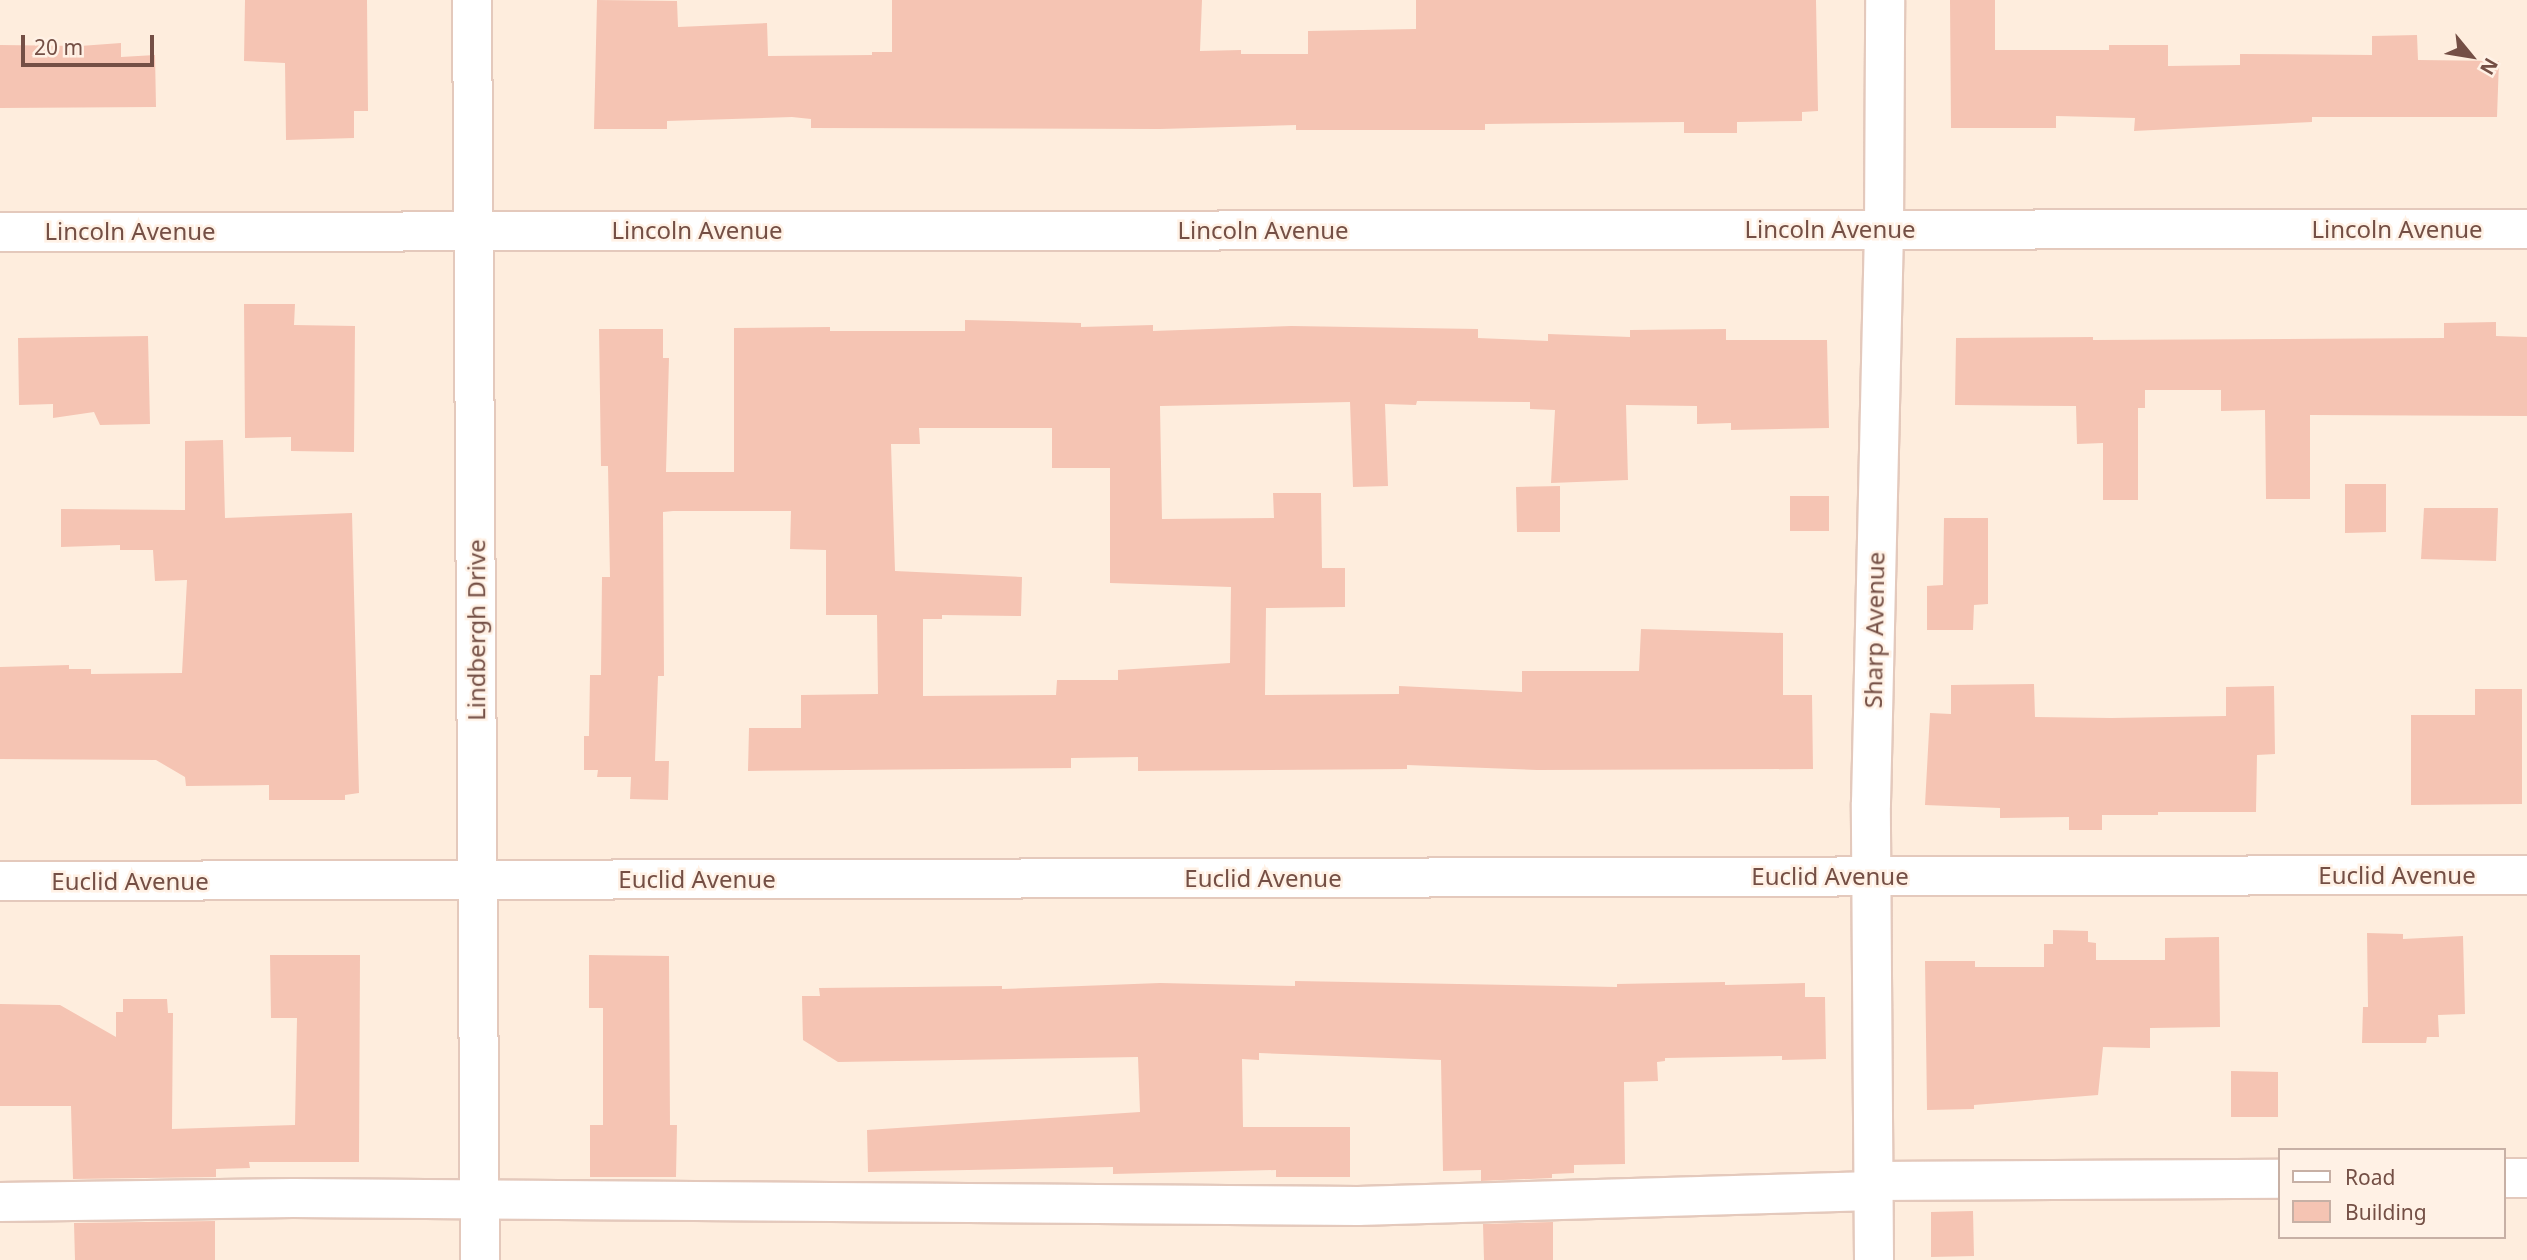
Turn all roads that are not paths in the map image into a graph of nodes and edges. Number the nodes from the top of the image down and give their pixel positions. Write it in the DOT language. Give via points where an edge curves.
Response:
graph roads {
  1 [pos="472,0"];
  2 [pos="1885,0"];
  3 [pos="1884,229"];
  4 [pos="2527,229"];
  5 [pos="474,231"];
  6 [pos="0,232"];
  7 [pos="2527,875"];
  8 [pos="1872,876"];
  9 [pos="478,880"];
  10 [pos="0,881"];
  11 [pos="2506,1178"];
  12 [pos="2527,1178"];
  13 [pos="2278,1179"];
  14 [pos="1873,1186"];
  15 [pos="480,1199"];
  16 [pos="0,1202"];
  17 [pos="480,1260"];
  18 [pos="1874,1260"];
  1 -- 5 [label="street, Lindbergh Drive"];
  2 -- 3 [label="street, Sharp Avenue"];
  3 -- 4 [label="street, Lincoln Avenue"];
  3 -- 5 [label="street, Lincoln Avenue"];
  3 -- 8 [label="street, Sharp Avenue"];
  5 -- 6 [label="street, Lincoln Avenue"];
  5 -- 9 [label="street, Lindbergh Drive"];
  7 -- 8 [label="street, Euclid Avenue"];
  8 -- 9 [label="street, Euclid Avenue"];
  8 -- 14 [label="street, Sharp Avenue"];
  9 -- 10 [label="street, Euclid Avenue"];
  9 -- 15 [label="street, Lindbergh Drive"];
  11 -- 12 [label="street"];
  13 -- 14 [label="street"];
  14 -- 15 [label="street" via="1358,1206"];
  14 -- 18 [label="street, Sharp Avenue"];
  15 -- 16 [label="street"];
  15 -- 17 [label="street, Lindbergh Drive"];
}
